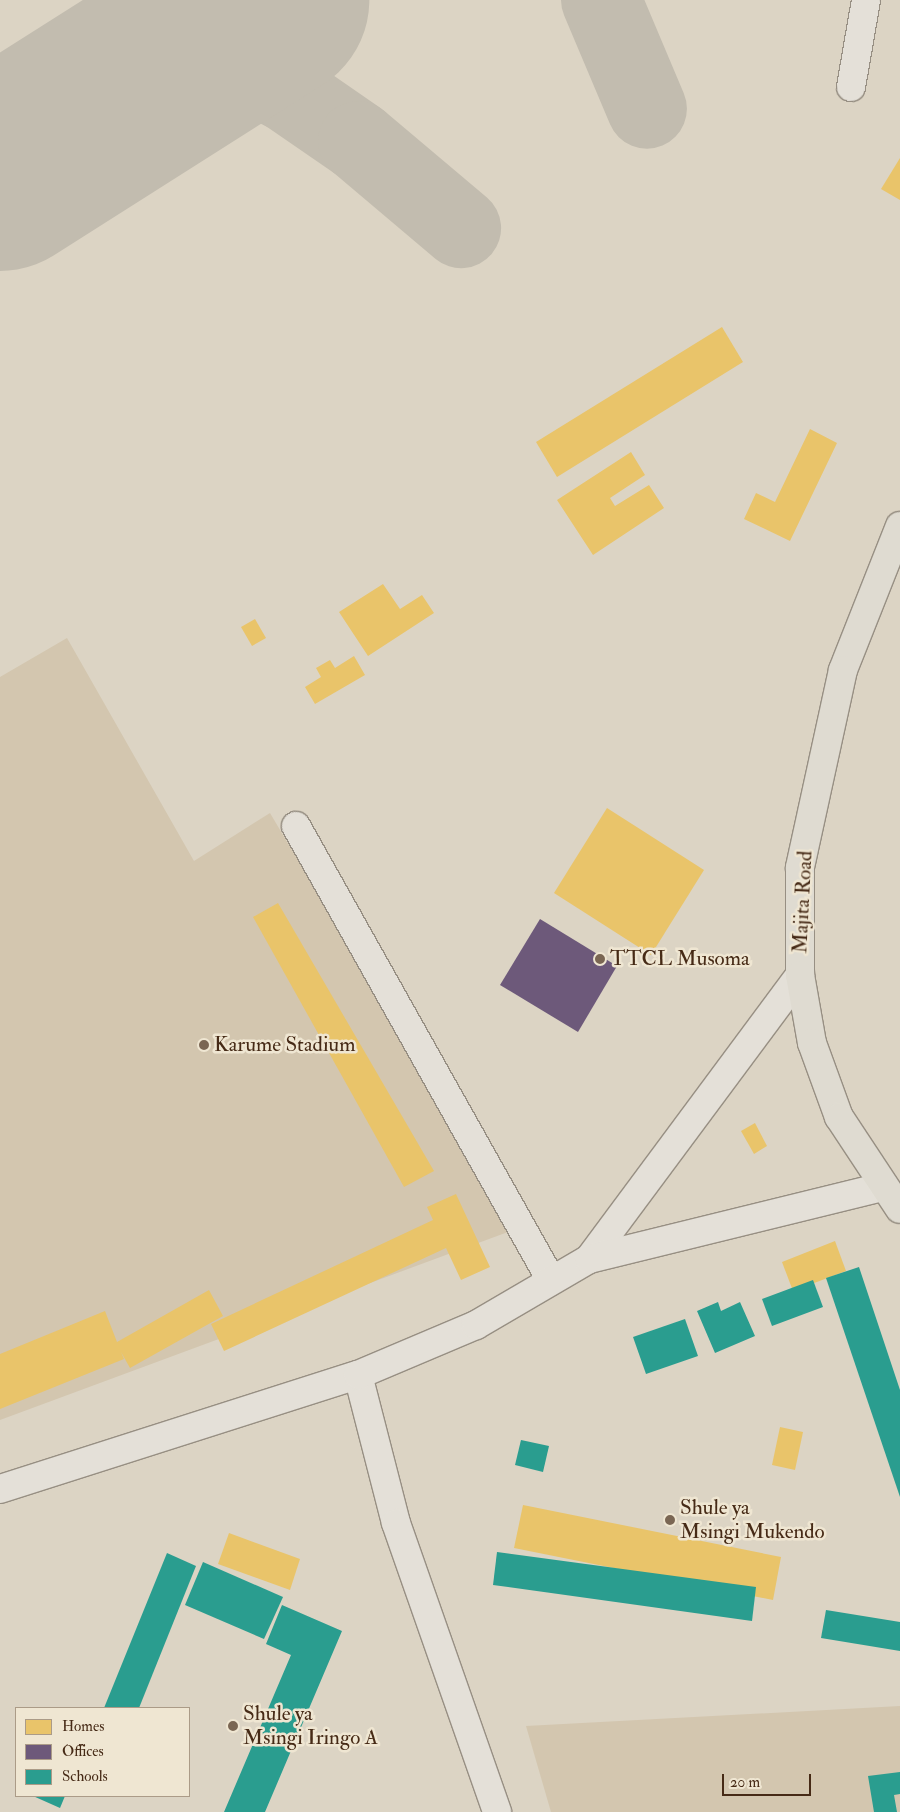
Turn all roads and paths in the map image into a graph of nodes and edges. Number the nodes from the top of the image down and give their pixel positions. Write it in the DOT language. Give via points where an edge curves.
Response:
graph roads {
  1 [pos="866,0"];
  2 [pos="851,87"];
  3 [pos="900,526"];
  4 [pos="296,826"];
  5 [pos="800,975"];
  6 [pos="882,1187"];
  7 [pos="900,1209"];
  8 [pos="589,1259"];
  9 [pos="551,1280"];
  10 [pos="358,1375"];
  11 [pos="0,1489"];
  12 [pos="496,1812"];
  1 -- 2 [label="street"];
  3 -- 5 [label="main road, Majita Road" via="841,680 800,868"];
  4 -- 9 [label="street"];
  5 -- 6 [label="main road, Majita Road" via="812,1043 839,1117"];
  5 -- 8 [label="street"];
  6 -- 7 [label="main road, Majita Road"];
  6 -- 8 [label="street"];
  8 -- 9 [label="street"];
  9 -- 10 [label="street" via="476,1325"];
  10 -- 11 [label="street"];
  10 -- 12 [label="street" via="396,1522"];
}
